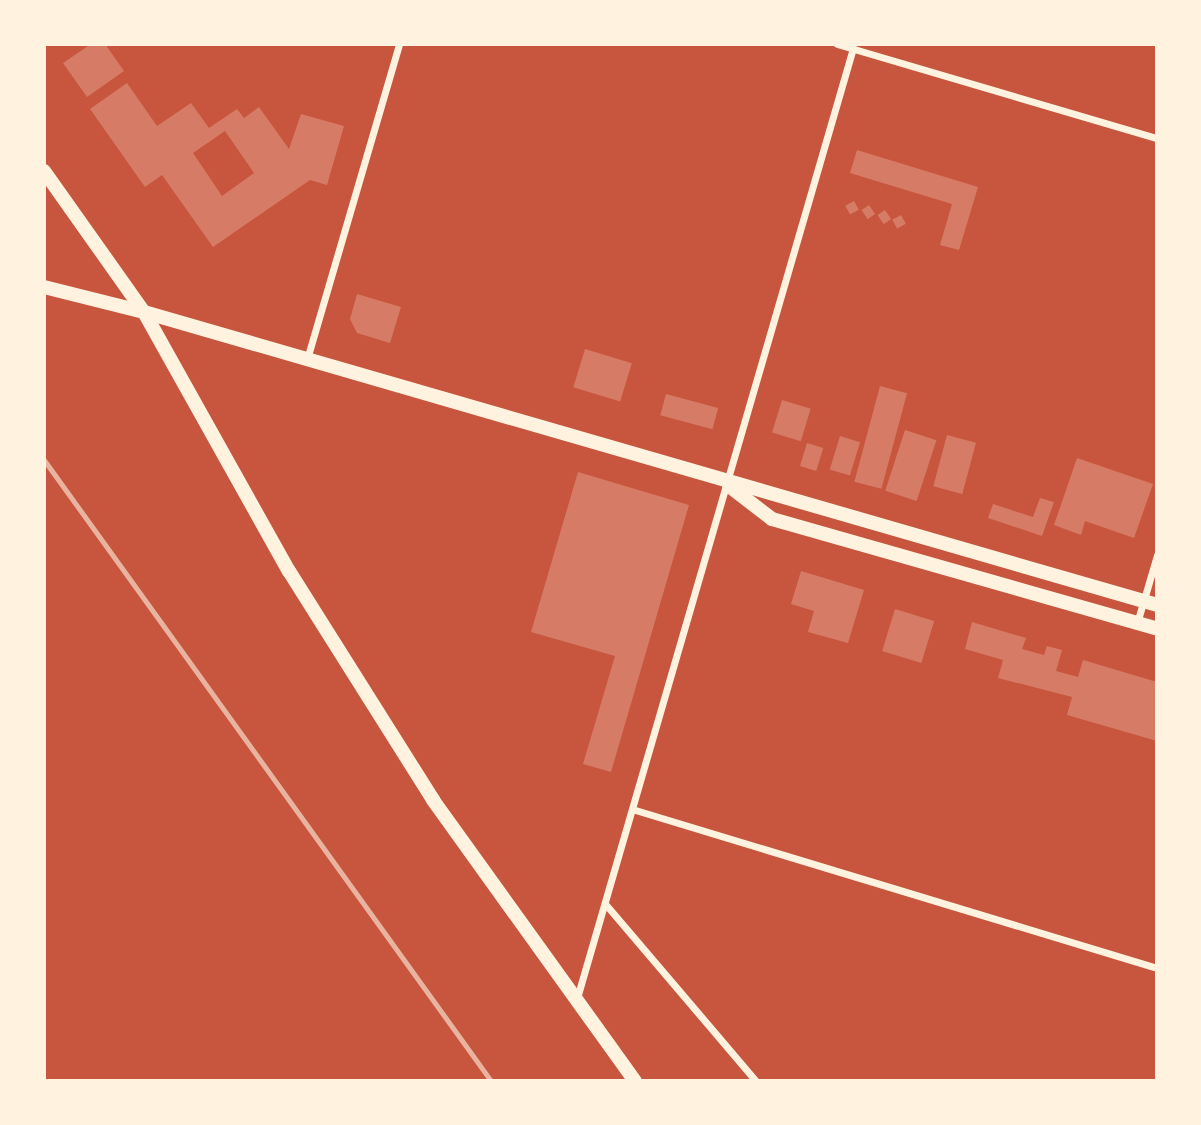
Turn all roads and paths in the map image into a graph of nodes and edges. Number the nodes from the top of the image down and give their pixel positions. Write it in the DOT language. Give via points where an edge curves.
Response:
graph roads {
  1 [pos="399,44"];
  2 [pos="837,44"];
  3 [pos="853,48"];
  4 [pos="1157,138"];
  5 [pos="44,171"];
  6 [pos="44,288"];
  7 [pos="144,312"];
  8 [pos="307,360"];
  9 [pos="725,484"];
  10 [pos="1157,555"];
  11 [pos="1150,603"];
  12 [pos="1137,623"];
  13 [pos="1157,629"];
  14 [pos="632,809"];
  15 [pos="607,906"];
  16 [pos="1157,968"];
  17 [pos="577,998"];
  18 [pos="635,1081"];
  19 [pos="757,1081"];
  1 -- 8 [label="street"];
  2 -- 3 [label="street"];
  3 -- 4 [label="street"];
  3 -- 9 [label="street"];
  5 -- 7 [label="main road"];
  6 -- 7 [label="main road"];
  7 -- 8 [label="main road"];
  7 -- 17 [label="main road" via="289,571 433,800"];
  8 -- 9 [label="main road"];
  9 -- 11 [label="main road"];
  9 -- 12 [label="main road" via="772,519"];
  9 -- 14 [label="street"];
  10 -- 11 [label="street"];
  11 -- 12 [label="street"];
  12 -- 13 [label="main road"];
  14 -- 15 [label="street"];
  14 -- 16 [label="street"];
  15 -- 17 [label="street"];
  15 -- 19 [label="street"];
  17 -- 18 [label="main road"];
}
